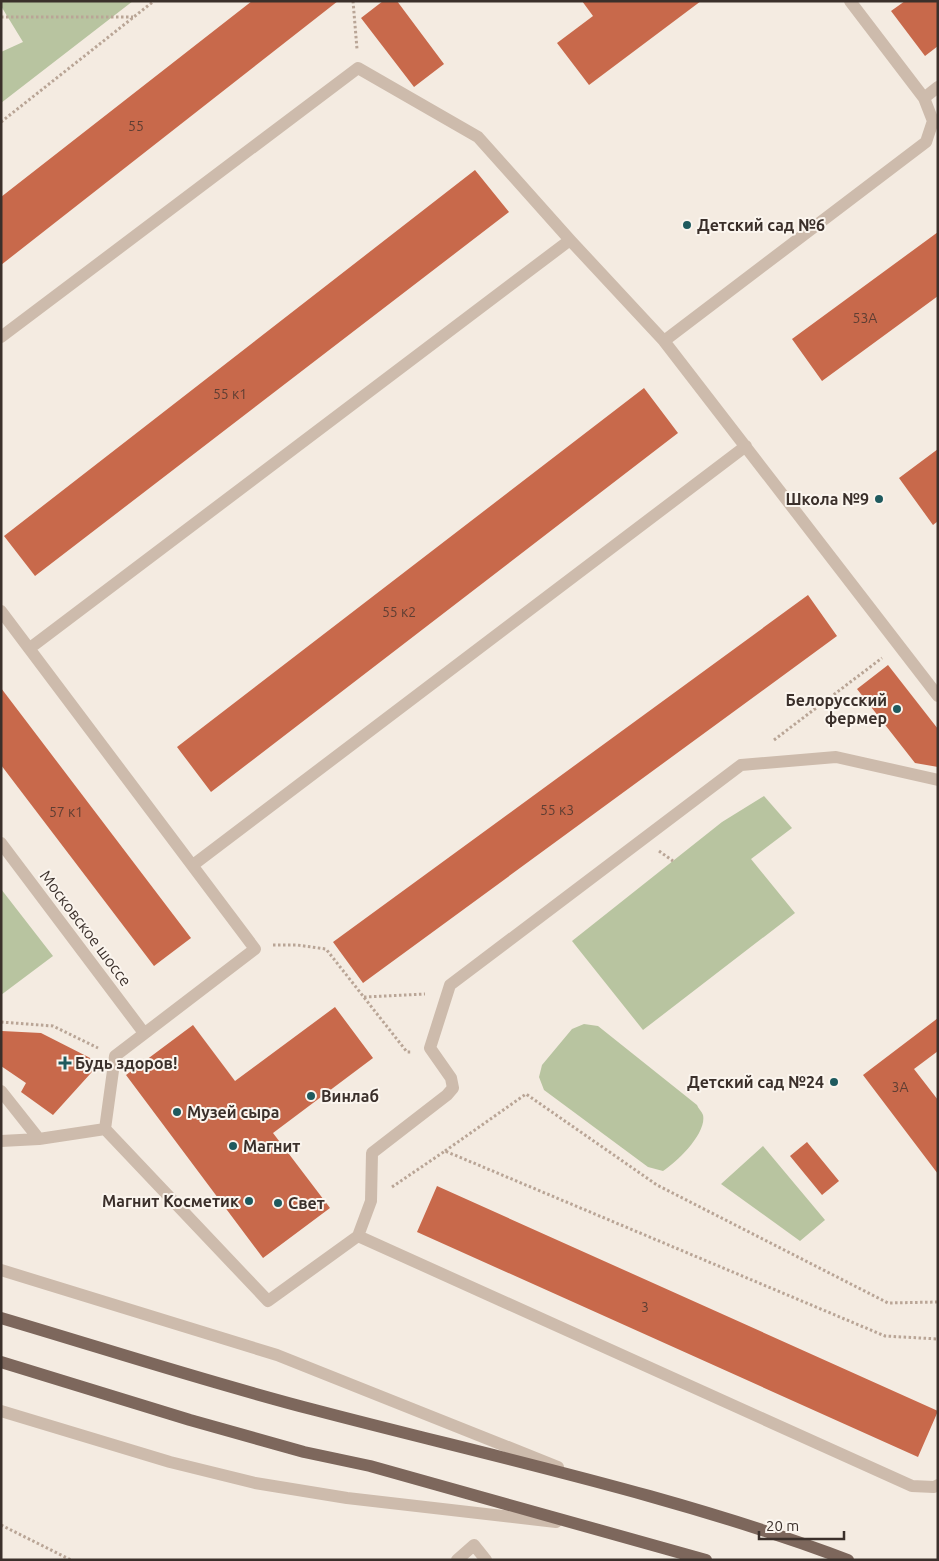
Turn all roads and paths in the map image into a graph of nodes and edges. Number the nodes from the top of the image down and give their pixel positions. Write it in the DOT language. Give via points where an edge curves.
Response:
graph roads {
  1 [pos="154,1"];
  2 [pos="353,1"];
  3 [pos="850,1"];
  4 [pos="1,17"];
  5 [pos="134,17"];
  6 [pos="358,68"];
  7 [pos="938,87"];
  8 [pos="924,98"];
  9 [pos="1,122"];
  10 [pos="570,240"];
  11 [pos="1,337"];
  12 [pos="664,341"];
  13 [pos="746,446"];
  14 [pos="1,611"];
  15 [pos="899,645"];
  16 [pos="30,648"];
  17 [pos="938,696"];
  18 [pos="772,741"];
  19 [pos="938,780"];
  20 [pos="1,843"];
  21 [pos="193,865"];
  22 [pos="255,949"];
  23 [pos="447,993"];
  24 [pos="363,997"];
  25 [pos="1,1022"];
  26 [pos="144,1033"];
  27 [pos="430,1048"];
  28 [pos="115,1056"];
  29 [pos="1,1091"];
  30 [pos="105,1129"];
  31 [pos="39,1138"];
  32 [pos="1,1141"];
  33 [pos="445,1151"];
  34 [pos="371,1201"];
  35 [pos="358,1236"];
  36 [pos="1,1270"];
  37 [pos="938,1302"];
  38 [pos="1,1318"];
  39 [pos="938,1339"];
  40 [pos="1,1362"];
  41 [pos="1,1411"];
  42 [pos="595,1482"];
  43 [pos="938,1485"];
  44 [pos="576,1524"];
  45 [pos="1,1525"];
  46 [pos="71,1560"];
  47 [pos="457,1560"];
  48 [pos="486,1560"];
  49 [pos="706,1560"];
  50 [pos="848,1560"];
  1 -- 5 [label="path"];
  2 -- 6 [label="path"];
  3 -- 8 [label="street"];
  4 -- 5 [label="path"];
  5 -- 9 [label="path"];
  6 -- 10 [label="street" via="478,137"];
  6 -- 11 [label="street"];
  7 -- 8 [label="street"];
  8 -- 12 [label="street" via="933,121 926,142"];
  10 -- 12 [label="street"];
  10 -- 16 [label="street"];
  12 -- 13 [label="street"];
  13 -- 15 [label="street"];
  13 -- 21 [label="street"];
  14 -- 16 [label="street"];
  15 -- 17 [label="street"];
  15 -- 18 [label="path"];
  16 -- 21 [label="street"];
  19 -- 23 [label="street" via="836,757 741,765 450,985"];
  20 -- 26 [label="street, Московское шоссе"];
  21 -- 22 [label="street"];
  22 -- 24 [label="path" via="275,945 326,949"];
  22 -- 26 [label="street"];
  23 -- 24 [label="path"];
  23 -- 27 [label="street"];
  24 -- 27 [label="path" via="407,1052"];
  25 -- 28 [label="path" via="53,1026"];
  26 -- 28 [label="street"];
  27 -- 34 [label="street" via="451,1078 453,1088 372,1153"];
  28 -- 30 [label="street"];
  29 -- 31 [label="street"];
  30 -- 31 [label="street"];
  30 -- 35 [label="street" via="268,1301"];
  31 -- 32 [label="street"];
  33 -- 34 [label="path"];
  33 -- 37 [label="path" via="526,1094 657,1185 861,1290 888,1303"];
  33 -- 39 [label="path" via="885,1336"];
  34 -- 35 [label="street"];
  35 -- 43 [label="street" via="912,1486"];
  36 -- 42 [label="street" via="277,1355"];
  38 -- 42 [label="main road" via="211,1382"];
  40 -- 44 [label="main road" via="190,1420"];
  41 -- 44 [label="street" via="170,1462 255,1483 347,1498"];
  42 -- 50 [label="main road" via="788,1538"];
  44 -- 49 [label="main road"];
  45 -- 46 [label="path"];
  47 -- 48 [label="street" via="474,1545"];
}
